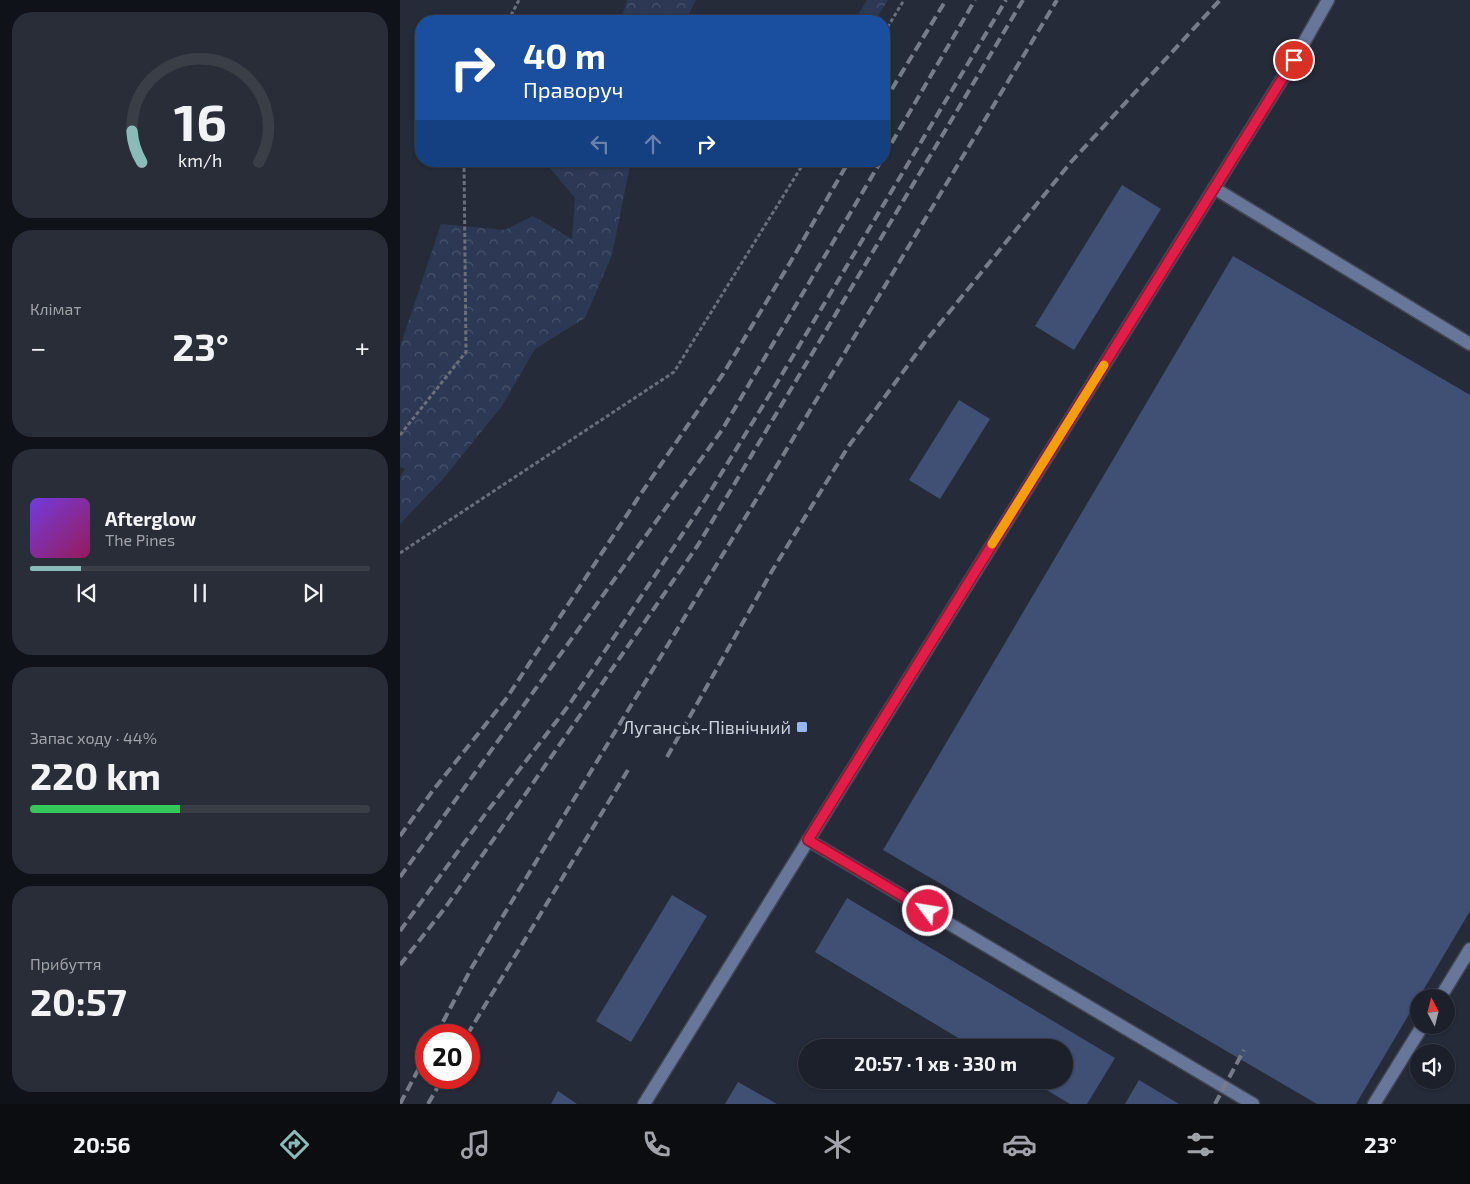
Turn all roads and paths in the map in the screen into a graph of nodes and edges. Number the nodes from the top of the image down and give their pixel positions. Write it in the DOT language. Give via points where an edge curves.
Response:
graph roads {
  1 [pos="518,0"];
  2 [pos="904,0"];
  3 [pos="1328,0"];
  4 [pos="511,15"];
  5 [pos="890,24"];
  6 [pos="464,167"];
  7 [pos="801,167"];
  8 [pos="1214,188"];
  9 [pos="1470,344"];
  10 [pos="400,435"];
  11 [pos="400,554"];
  12 [pos="808,840"];
  13 [pos="1470,949"];
  14 [pos="1446,989"];
  15 [pos="1417,1034"];
  16 [pos="644,1104"];
  17 [pos="1254,1104"];
  18 [pos="1374,1104"];
  1 -- 4 [label="path"];
  2 -- 5 [label="path"];
  3 -- 8 [label="lane"];
  6 -- 10 [label="path" via="466,352"];
  7 -- 11 [label="path" via="674,372"];
  8 -- 9 [label="lane"];
  8 -- 12 [label="lane"];
  12 -- 16 [label="lane"];
  12 -- 17 [label="lane"];
  13 -- 14 [label="lane"];
  15 -- 18 [label="lane"];
}
